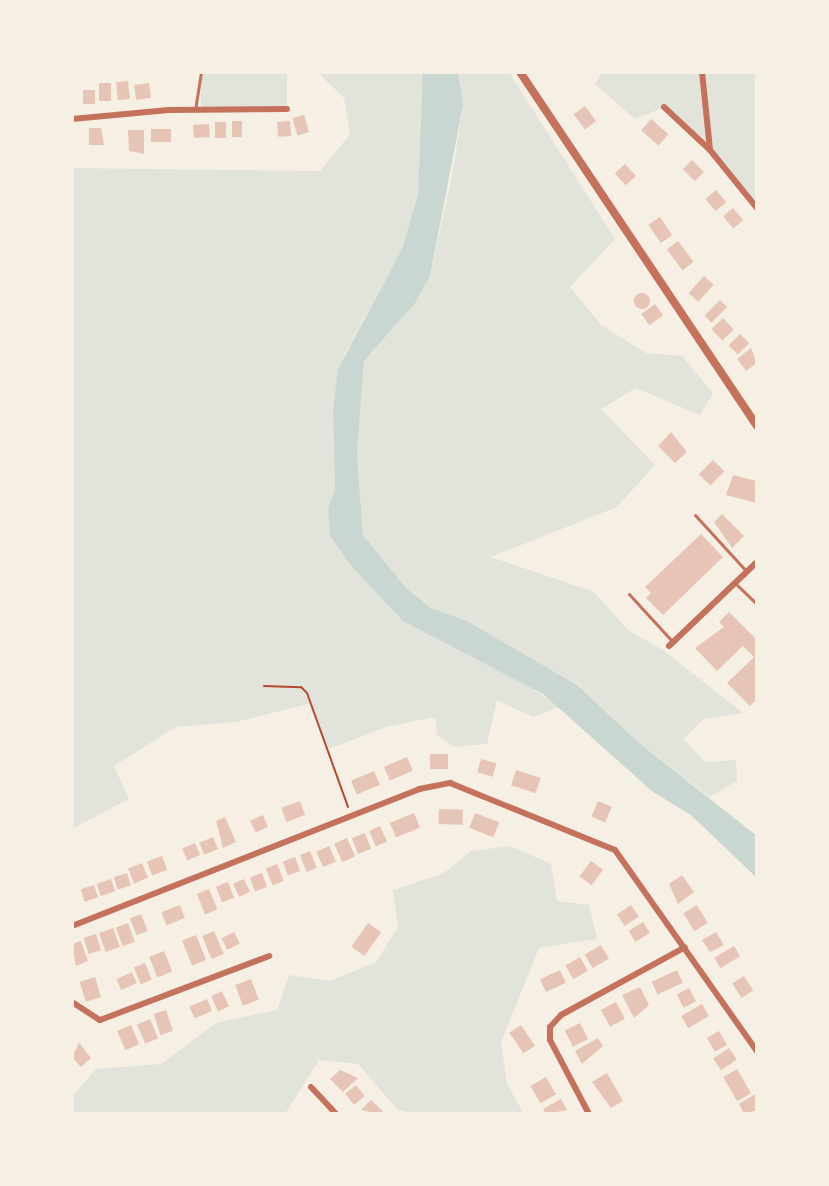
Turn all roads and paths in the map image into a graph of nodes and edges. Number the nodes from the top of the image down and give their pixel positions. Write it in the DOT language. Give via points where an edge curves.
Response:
graph roads {
  1 [pos="201,72"];
  2 [pos="520,72"];
  3 [pos="702,72"];
  4 [pos="664,107"];
  5 [pos="287,109"];
  6 [pos="195,110"];
  7 [pos="72,119"];
  8 [pos="710,150"];
  9 [pos="757,208"];
  10 [pos="757,426"];
  11 [pos="695,515"];
  12 [pos="757,562"];
  13 [pos="747,572"];
  14 [pos="736,583"];
  15 [pos="629,594"];
  16 [pos="757,604"];
  17 [pos="671,644"];
  18 [pos="264,686"];
  19 [pos="351,816"];
  20 [pos="72,926"];
  21 [pos="685,947"];
  22 [pos="269,956"];
  23 [pos="74,1005"];
  24 [pos="757,1051"];
  25 [pos="311,1087"];
  26 [pos="336,1114"];
  27 [pos="589,1114"];
  1 -- 6 [label="lane"];
  2 -- 10 [label="street"];
  3 -- 8 [label="street"];
  4 -- 8 [label="street"];
  5 -- 6 [label="street"];
  6 -- 7 [label="street"];
  8 -- 9 [label="street"];
  11 -- 13 [label="lane"];
  12 -- 13 [label="street"];
  13 -- 14 [label="street"];
  14 -- 16 [label="lane"];
  14 -- 17 [label="street"];
  15 -- 17 [label="lane"];
  18 -- 19 [label="path" via="301,687 307,693"];
  19 -- 20 [label="street"];
  19 -- 21 [label="street" via="440,783 473,789 606,843 626,862"];
  21 -- 24 [label="street"];
  21 -- 27 [label="street" via="561,1015 550,1027 550,1040"];
  22 -- 23 [label="street" via="100,1020"];
  25 -- 26 [label="street"];
}
